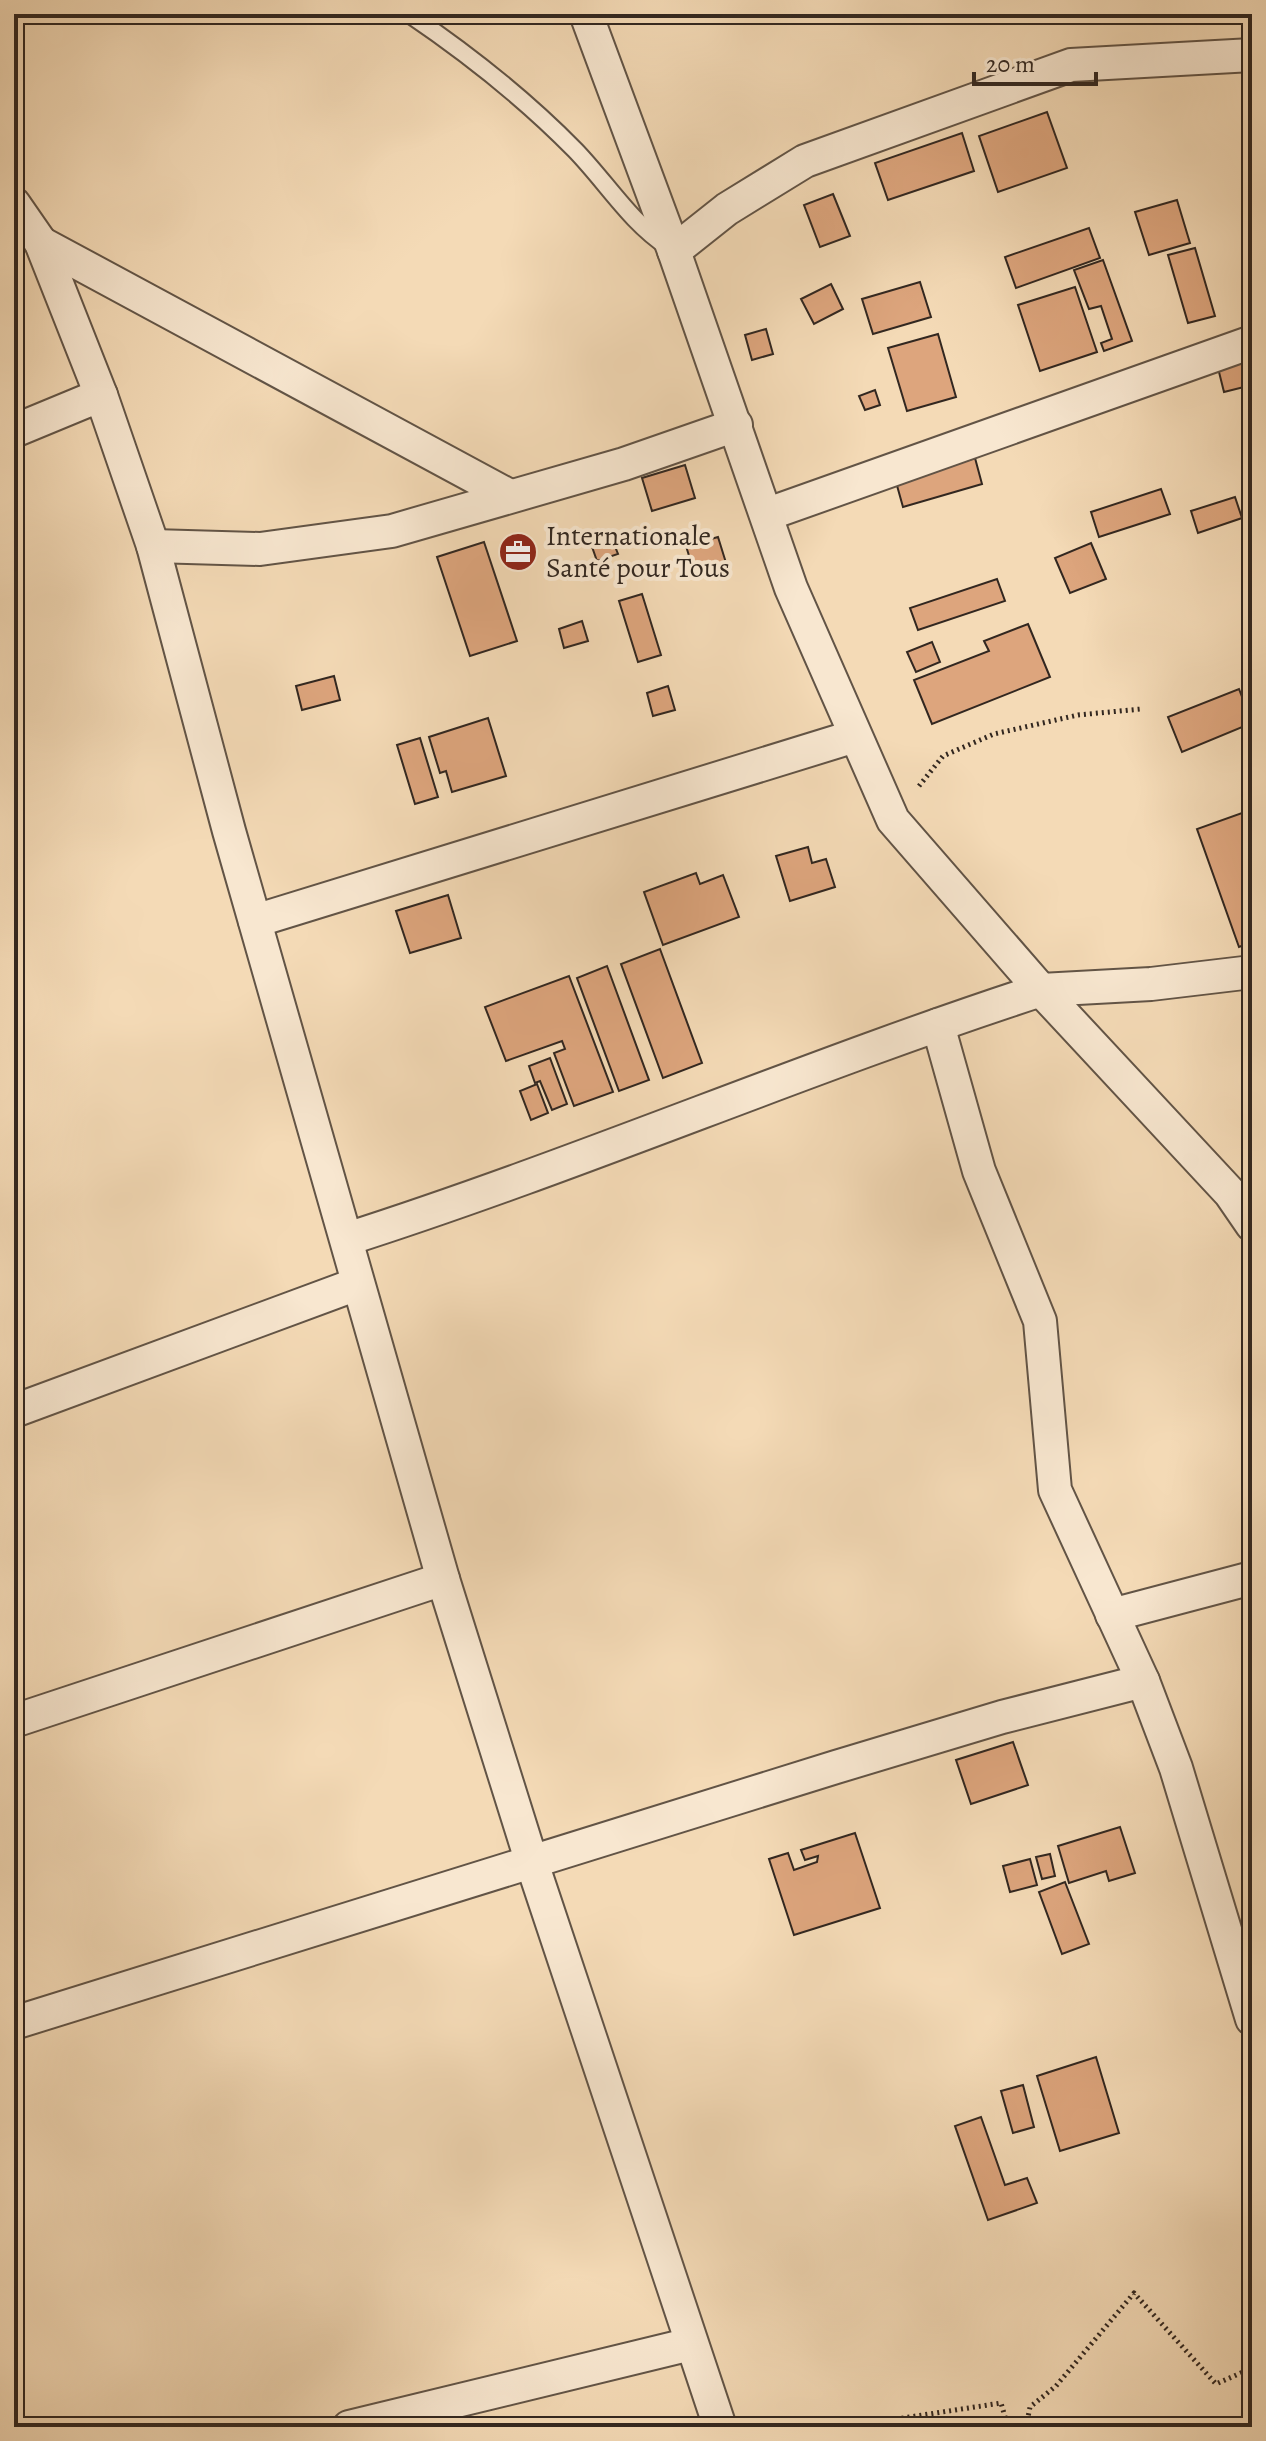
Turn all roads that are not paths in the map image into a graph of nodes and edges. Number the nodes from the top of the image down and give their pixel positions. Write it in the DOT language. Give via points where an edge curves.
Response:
graph roads {
  1 [pos="409,14"];
  2 [pos="586,14"];
  3 [pos="1252,55"];
  4 [pos="14,204"];
  5 [pos="41,243"];
  6 [pos="674,251"];
  7 [pos="1252,342"];
  8 [pos="101,395"];
  9 [pos="736,425"];
  10 [pos="14,431"];
  11 [pos="508,495"];
  12 [pos="768,514"];
  13 [pos="153,546"];
  14 [pos="855,736"];
  15 [pos="255,921"];
  16 [pos="1252,972"];
  17 [pos="1041,990"];
  18 [pos="938,1025"];
  19 [pos="1252,1225"];
  20 [pos="347,1239"];
  21 [pos="357,1284"];
  22 [pos="14,1411"];
  23 [pos="1252,1578"];
  24 [pos="443,1579"];
  25 [pos="1112,1615"];
  26 [pos="1143,1681"];
  27 [pos="14,1721"];
  28 [pos="532,1863"];
  29 [pos="1252,2019"];
  30 [pos="14,2023"];
  31 [pos="691,2344"];
  32 [pos="349,2427"];
  33 [pos="720,2427"];
  1 -- 6 [label="lane" via="539,115 644,231"];
  2 -- 6 [label="street"];
  3 -- 6 [label="street" via="1071,65 805,161 727,209"];
  4 -- 5 [label="street"];
  5 -- 8 [label="street"];
  5 -- 11 [label="street"];
  6 -- 9 [label="street"];
  7 -- 12 [label="street"];
  8 -- 10 [label="street"];
  8 -- 13 [label="street"];
  9 -- 11 [label="street" via="624,464"];
  9 -- 12 [label="street"];
  11 -- 13 [label="street" via="392,531 260,549"];
  12 -- 14 [label="street" via="791,588"];
  13 -- 15 [label="street"];
  14 -- 15 [label="street"];
  14 -- 17 [label="street" via="893,820"];
  15 -- 20 [label="street"];
  16 -- 17 [label="street"];
  17 -- 18 [label="street"];
  17 -- 19 [label="street" via="1230,1193"];
  18 -- 20 [label="street" via="491,1193"];
  18 -- 25 [label="street" via="979,1171 1040,1321 1055,1490"];
  20 -- 21 [label="street"];
  21 -- 22 [label="street"];
  21 -- 24 [label="street"];
  23 -- 25 [label="street"];
  24 -- 27 [label="street"];
  24 -- 28 [label="street"];
  25 -- 26 [label="street"];
  26 -- 28 [label="street" via="1002,1717"];
  26 -- 29 [label="street" via="1176,1768"];
  28 -- 30 [label="street"];
  28 -- 31 [label="street"];
  31 -- 32 [label="street"];
  31 -- 33 [label="street"];
}
